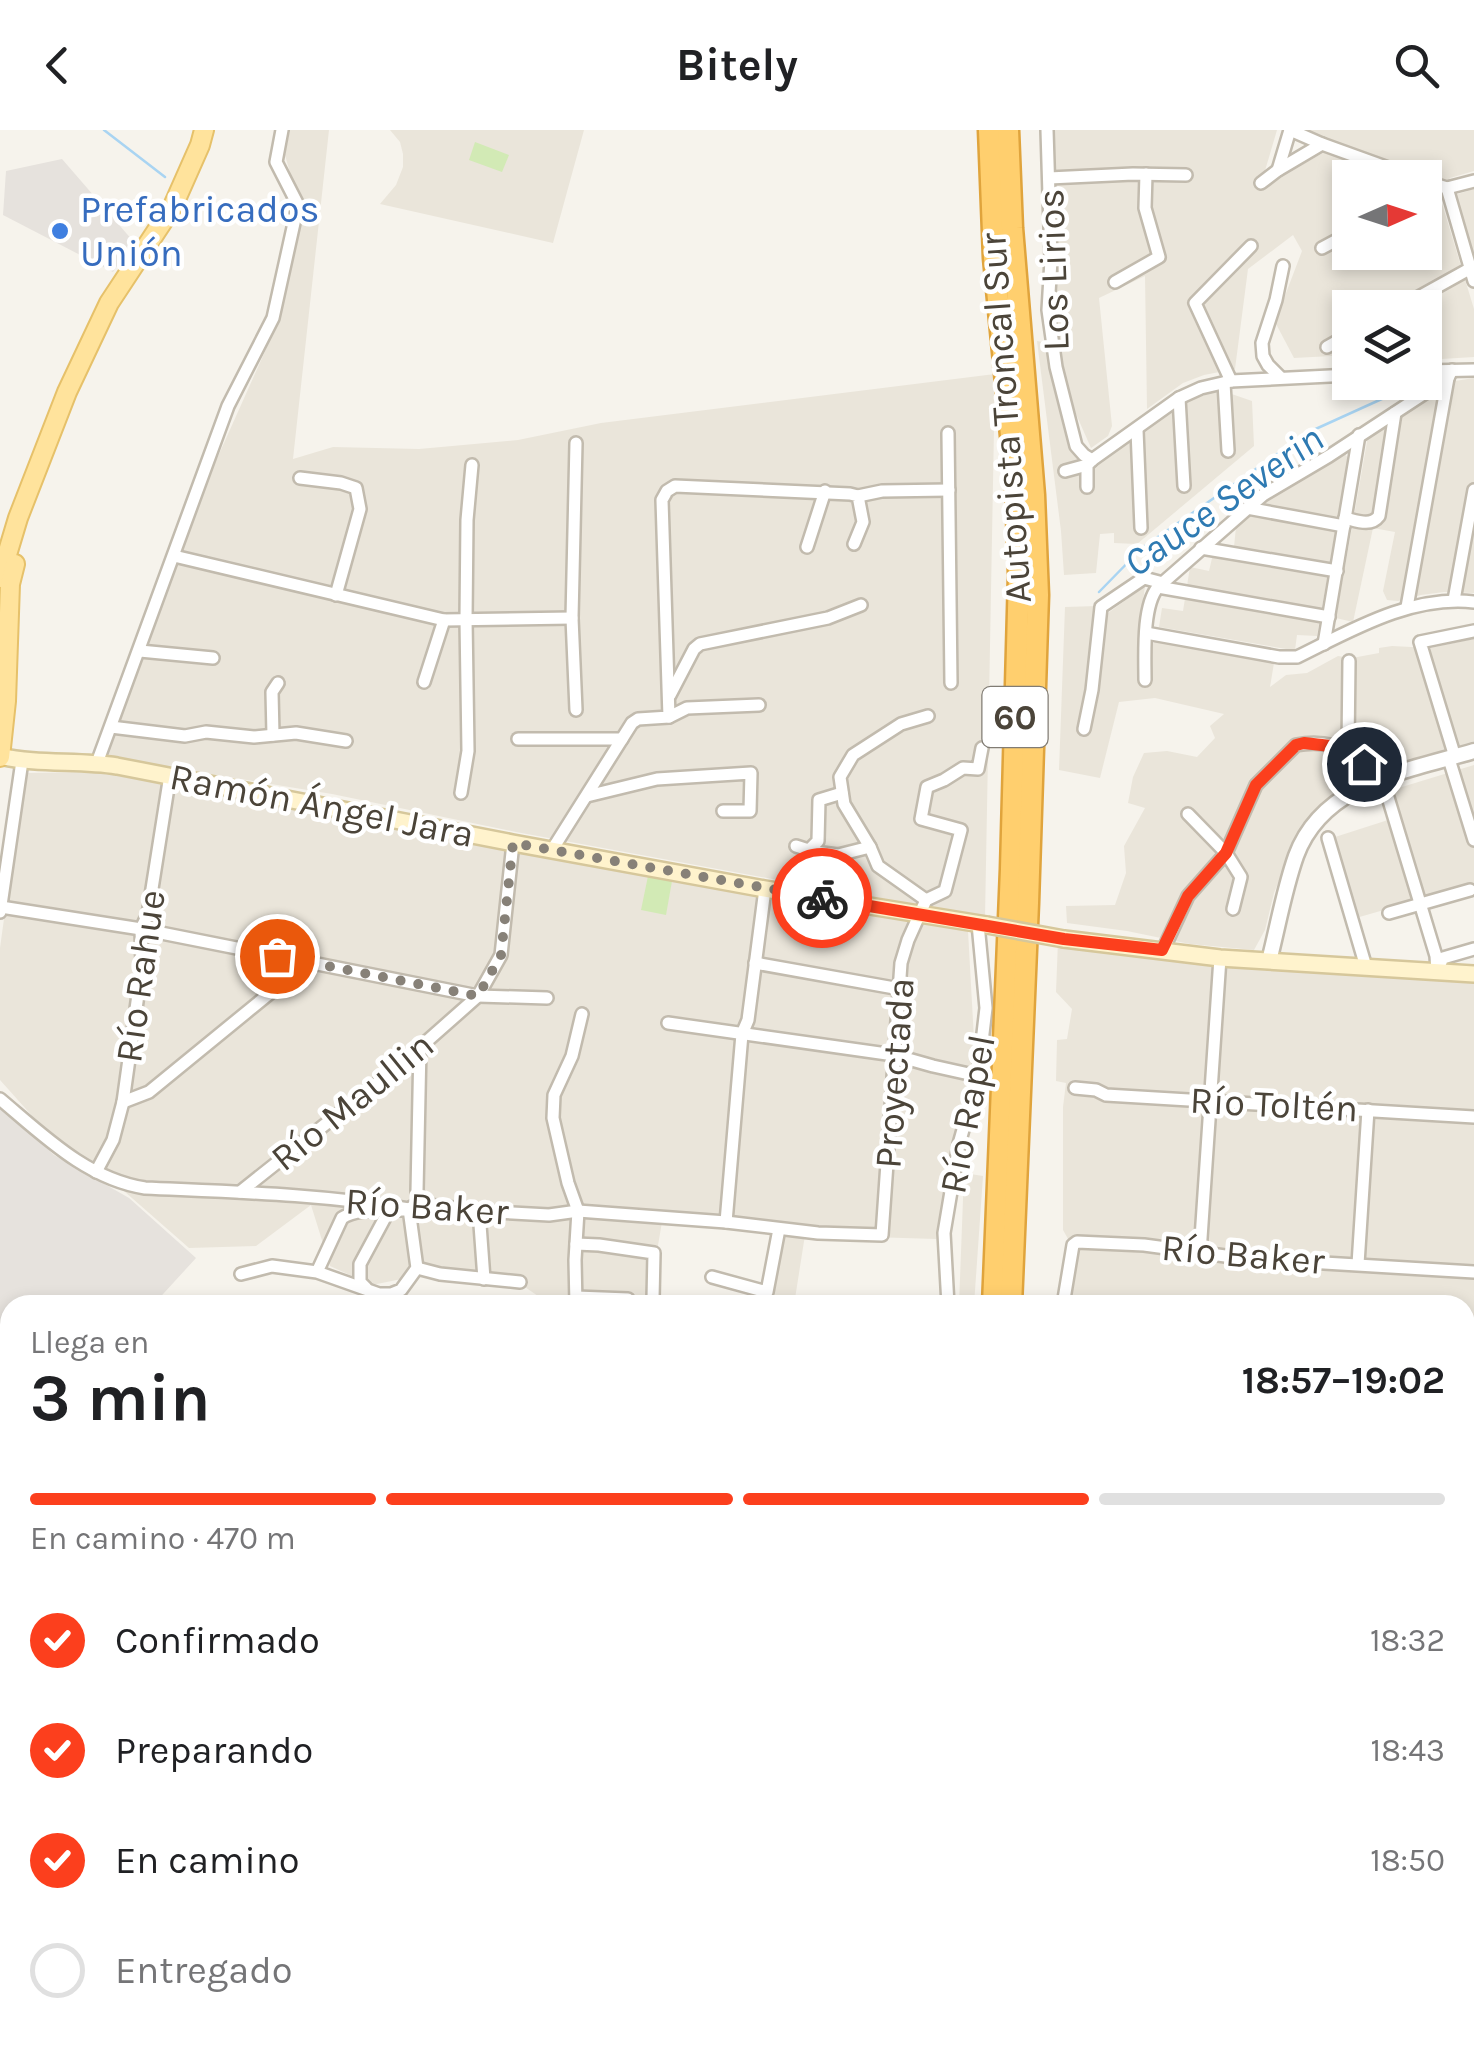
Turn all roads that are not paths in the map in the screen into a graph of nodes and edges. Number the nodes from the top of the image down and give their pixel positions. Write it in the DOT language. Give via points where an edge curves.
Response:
graph roads {
  1 [pos="204,130"];
  2 [pos="282,130"];
  3 [pos="989,130"];
  4 [pos="1008,130"];
  5 [pos="1047,130"];
  6 [pos="1290,130"];
  7 [pos="1322,144"];
  8 [pos="1366,160"];
  9 [pos="1278,170"];
  10 [pos="1146,174"];
  11 [pos="1186,175"];
  12 [pos="1050,178"];
  13 [pos="1474,181"];
  14 [pos="1261,182"];
  15 [pos="1442,186"];
  16 [pos="1442,207"];
  17 [pos="1332,243"];
  18 [pos="1251,246"];
  19 [pos="1322,248"];
  20 [pos="1282,266"];
  21 [pos="1472,275"];
  22 [pos="1115,282"];
  23 [pos="1439,290"];
  24 [pos="1332,344"];
  25 [pos="1327,347"];
  26 [pos="86,354"];
  27 [pos="1474,370"];
  28 [pos="1442,373"];
  29 [pos="1450,374"];
  30 [pos="1332,375"];
  31 [pos="1280,378"];
  32 [pos="1228,382"];
  33 [pos="1179,398"];
  34 [pos="1395,413"];
  35 [pos="1138,430"];
  36 [pos="948,433"];
  37 [pos="1359,435"];
  38 [pos="576,443"];
  39 [pos="1228,451"];
  40 [pos="1090,463"];
  41 [pos="472,465"];
  42 [pos="1066,471"];
  43 [pos="300,478"];
  44 [pos="1184,486"];
  45 [pos="1087,487"];
  46 [pos="949,490"];
  47 [pos="1474,490"];
  48 [pos="825,491"];
  49 [pos="858,496"];
  50 [pos="1247,508"];
  51 [pos="1345,522"];
  52 [pos="1141,528"];
  53 [pos="854,544"];
  54 [pos="807,547"];
  55 [pos="1201,548"];
  56 [pos="174,556"];
  57 [pos="1336,571"];
  58 [pos="0,578"];
  59 [pos="1160,585"];
  60 [pos="336,595"];
  61 [pos="1454,600"];
  62 [pos="1474,602"];
  63 [pos="862,604"];
  64 [pos="1408,607"];
  65 [pos="1329,617"];
  66 [pos="572,618"];
  67 [pos="466,619"];
  68 [pos="444,620"];
  69 [pos="1474,631"];
  70 [pos="1146,633"];
  71 [pos="1324,644"];
  72 [pos="140,651"];
  73 [pos="213,658"];
  74 [pos="1348,662"];
  75 [pos="1145,680"];
  76 [pos="424,682"];
  77 [pos="278,683"];
  78 [pos="951,683"];
  79 [pos="670,696"];
  80 [pos="759,704"];
  81 [pos="576,710"];
  82 [pos="669,716"];
  83 [pos="928,716"];
  84 [pos="111,727"];
  85 [pos="1084,730"];
  86 [pos="273,735"];
  87 [pos="622,739"];
  88 [pos="518,740"];
  89 [pos="346,741"];
  90 [pos="982,748"];
  91 [pos="1348,748"];
  92 [pos="1474,751"];
  93 [pos="0,756"];
  94 [pos="1452,758"];
  95 [pos="22,761"];
  96 [pos="98,763"];
  97 [pos="170,775"];
  98 [pos="1380,780"];
  99 [pos="842,793"];
  100 [pos="461,794"];
  101 [pos="587,796"];
  102 [pos="722,811"];
  103 [pos="1188,814"];
  104 [pos="1328,838"];
  105 [pos="1474,840"];
  106 [pos="513,843"];
  107 [pos="870,847"];
  108 [pos="552,850"];
  109 [pos="1226,853"];
  110 [pos="765,889"];
  111 [pos="1470,890"];
  112 [pos="1419,905"];
  113 [pos="923,907"];
  114 [pos="1233,908"];
  115 [pos="0,910"];
  116 [pos="1389,913"];
  117 [pos="983,925"];
  118 [pos="141,929"];
  119 [pos="1162,950"];
  120 [pos="1474,950"];
  121 [pos="1220,958"];
  122 [pos="1270,961"];
  123 [pos="308,962"];
  124 [pos="755,963"];
  125 [pos="1366,967"];
  126 [pos="1437,971"];
  127 [pos="1474,974"];
  128 [pos="900,989"];
  129 [pos="478,996"];
  130 [pos="547,998"];
  131 [pos="582,1014"];
  132 [pos="668,1022"];
  133 [pos="742,1034"];
  134 [pos="420,1046"];
  135 [pos="894,1055"];
  136 [pos="978,1076"];
  137 [pos="1074,1088"];
  138 [pos="0,1099"];
  139 [pos="1210,1100"];
  140 [pos="123,1102"];
  141 [pos="1368,1110"];
  142 [pos="1474,1117"];
  143 [pos="96,1172"];
  144 [pos="240,1192"];
  145 [pos="421,1201"];
  146 [pos="409,1209"];
  147 [pos="478,1211"];
  148 [pos="388,1212"];
  149 [pos="578,1212"];
  150 [pos="726,1222"];
  151 [pos="780,1229"];
  152 [pos="882,1235"];
  153 [pos="576,1244"];
  154 [pos="1200,1253"];
  155 [pos="1358,1264"];
  156 [pos="417,1268"];
  157 [pos="318,1272"];
  158 [pos="1474,1272"];
  159 [pos="242,1274"];
  160 [pos="712,1277"];
  161 [pos="484,1278"];
  162 [pos="520,1282"];
  163 [pos="368,1290"];
  164 [pos="576,1295"];
  165 [pos="653,1295"];
  166 [pos="947,1295"];
  167 [pos="993,1295"];
  168 [pos="1011,1295"];
  169 [pos="1064,1295"];
  1 -- 26 [label="main road" via="173,206 109,303"];
  2 -- 56 [label="street" via="276,162 298,205 273,318 228,406"];
  3 -- 167 [label="highway, Autopista Troncal Sur / 60" via="1019,574"];
  4 -- 168 [label="highway, Autopista Troncal Sur / 60" via="1038,595"];
  5 -- 12 [label="street, Los Lirios"];
  6 -- 7 [label="street"];
  6 -- 9 [label="street"];
  7 -- 8 [label="street"];
  7 -- 9 [label="street"];
  9 -- 14 [label="street"];
  10 -- 11 [label="street"];
  10 -- 12 [label="street"];
  10 -- 22 [label="street" via="1146,208 1159,257"];
  12 -- 40 [label="street, Los Lirios" via="1050,328 1076,446"];
  13 -- 15 [label="street"];
  16 -- 21 [label="street"];
  17 -- 19 [label="street"];
  18 -- 32 [label="street" via="1194,303"];
  20 -- 31 [label="street" via="1262,343 1262,356"];
  21 -- 23 [label="street"];
  24 -- 25 [label="street"];
  26 -- 58 [label="main road" via="31,482"];
  26 -- 93 [label="main road" via="10,584"];
  27 -- 29 [label="street"];
  28 -- 29 [label="street"];
  29 -- 34 [label="street"];
  29 -- 64 [label="street"];
  30 -- 31 [label="street"];
  31 -- 32 [label="street"];
  32 -- 33 [label="street"];
  32 -- 39 [label="street"];
  33 -- 35 [label="street"];
  33 -- 44 [label="street"];
  34 -- 37 [label="street"];
  34 -- 51 [label="street" via="1379,516 1375,522"];
  35 -- 40 [label="street"];
  35 -- 52 [label="street"];
  36 -- 46 [label="street"];
  37 -- 50 [label="street"];
  37 -- 51 [label="street"];
  38 -- 66 [label="street"];
  40 -- 42 [label="street"];
  40 -- 45 [label="street"];
  41 -- 67 [label="street"];
  43 -- 60 [label="street" via="356,488 360,497"];
  46 -- 49 [label="street"];
  46 -- 78 [label="street"];
  47 -- 61 [label="street"];
  48 -- 49 [label="street"];
  48 -- 54 [label="street"];
  48 -- 79 [label="street" via="666,491"];
  49 -- 53 [label="street" via="864,522"];
  50 -- 51 [label="street"];
  50 -- 55 [label="street"];
  51 -- 57 [label="street"];
  55 -- 57 [label="street"];
  55 -- 59 [label="street"];
  56 -- 60 [label="street"];
  56 -- 72 [label="street"];
  57 -- 65 [label="street"];
  59 -- 65 [label="street"];
  59 -- 70 [label="street" via="1152,594"];
  59 -- 85 [label="street" via="1144,578 1101,607"];
  60 -- 68 [label="street"];
  61 -- 62 [label="street"];
  61 -- 64 [label="street"];
  63 -- 79 [label="street" via="828,618 700,644"];
  64 -- 71 [label="street"];
  65 -- 71 [label="street"];
  66 -- 67 [label="street"];
  66 -- 81 [label="street"];
  67 -- 68 [label="street"];
  67 -- 100 [label="street" via="468,750"];
  68 -- 76 [label="street"];
  69 -- 94 [label="street" via="1420,642"];
  70 -- 71 [label="street" via="1288,658"];
  70 -- 75 [label="street"];
  72 -- 73 [label="street"];
  72 -- 84 [label="street"];
  74 -- 91 [label="street"];
  77 -- 86 [label="street" via="272,692"];
  79 -- 82 [label="street"];
  80 -- 82 [label="street" via="687,708"];
  82 -- 87 [label="street" via="638,719"];
  83 -- 99 [label="street" via="901,724 853,755 840,776"];
  84 -- 86 [label="street" via="185,736"];
  84 -- 96 [label="street"];
  86 -- 89 [label="street"];
  87 -- 88 [label="street"];
  87 -- 101 [label="street"];
  90 -- 113 [label="street, Proyectada" via="978,768 963,768 927,787 922,818 961,830 946,891"];
  91 -- 98 [label="street"];
  91 -- 109 [label="street" via="1296,745 1256,785"];
  92 -- 94 [label="street"];
  93 -- 95 [label="main road, Ramón Ángel Jara"];
  94 -- 98 [label="street"];
  94 -- 105 [label="street"];
  95 -- 96 [label="main road, Ramón Ángel Jara"];
  95 -- 115 [label="street"];
  96 -- 97 [label="main road, Ramón Ángel Jara"];
  97 -- 106 [label="main road, Ramón Ángel Jara"];
  97 -- 118 [label="street, Río Rahue"];
  98 -- 112 [label="street"];
  98 -- 122 [label="street" via="1337,800 1306,834"];
  99 -- 107 [label="street"];
  99 -- 107 [label="street" via="819,800 818,841 802,848 838,855"];
  101 -- 102 [label="street" via="658,779 751,774 750,811"];
  101 -- 108 [label="street"];
  103 -- 109 [label="street"];
  104 -- 125 [label="street"];
  106 -- 108 [label="main road, Ramón Ángel Jara"];
  106 -- 129 [label="street, Río Maullin" via="501,955"];
  107 -- 113 [label="street" via="878,866"];
  108 -- 110 [label="main road, Ramón Ángel Jara"];
  109 -- 114 [label="street" via="1240,877"];
  109 -- 119 [label="street" via="1188,896"];
  110 -- 113 [label="main road, Ramón Ángel Jara"];
  110 -- 124 [label="street"];
  111 -- 112 [label="street"];
  112 -- 116 [label="street"];
  112 -- 126 [label="street"];
  113 -- 117 [label="main road, Ramón Ángel Jara"];
  113 -- 128 [label="street, Proyectada" via="902,962"];
  115 -- 118 [label="street"];
  117 -- 119 [label="main road, Ramón Ángel Jara, bridge"];
  117 -- 136 [label="street, Río Rapel" via="986,1008"];
  118 -- 123 [label="street"];
  118 -- 140 [label="street, Río Rahue"];
  119 -- 121 [label="main road, Ramón Ángel Jara"];
  120 -- 126 [label="street" via="1443,958"];
  121 -- 122 [label="main road, Ramón Ángel Jara"];
  121 -- 139 [label="street"];
  122 -- 125 [label="main road, Ramón Ángel Jara"];
  123 -- 129 [label="street"];
  123 -- 140 [label="street" via="149,1092"];
  124 -- 128 [label="street"];
  124 -- 133 [label="street"];
  125 -- 126 [label="main road, Ramón Ángel Jara"];
  126 -- 127 [label="main road, Ramón Ángel Jara"];
  128 -- 135 [label="street, Proyectada"];
  129 -- 130 [label="street"];
  129 -- 134 [label="street, Río Maullin"];
  131 -- 149 [label="street" via="554,1095 553,1118"];
  132 -- 133 [label="street"];
  133 -- 135 [label="street"];
  133 -- 150 [label="street"];
  134 -- 144 [label="street, Río Maullin"];
  134 -- 145 [label="street"];
  135 -- 136 [label="street"];
  135 -- 152 [label="street, Proyectada"];
  136 -- 166 [label="street, Río Rapel" via="944,1233"];
  137 -- 139 [label="street, Río Toltén" via="1106,1096"];
  138 -- 143 [label="street, Río Baker"];
  139 -- 141 [label="street, Río Toltén"];
  139 -- 154 [label="street"];
  140 -- 143 [label="street, Río Rahue"];
  141 -- 142 [label="street, Río Toltén"];
  141 -- 155 [label="street"];
  143 -- 144 [label="street, Río Baker" via="145,1188"];
  144 -- 146 [label="street, Río Baker"];
  145 -- 146 [label="street, Río Baker"];
  145 -- 147 [label="street, Río Baker"];
  146 -- 148 [label="street"];
  146 -- 156 [label="street"];
  147 -- 149 [label="street, Río Baker"];
  147 -- 161 [label="street"];
  148 -- 157 [label="street" via="342,1218"];
  148 -- 163 [label="street" via="360,1264 360,1282"];
  149 -- 150 [label="street, Río Baker"];
  149 -- 153 [label="street"];
  150 -- 151 [label="street, Río Baker"];
  151 -- 152 [label="street, Río Baker"];
  151 -- 160 [label="street" via="767,1292"];
  153 -- 164 [label="street"];
  153 -- 165 [label="street" via="654,1253"];
  154 -- 155 [label="street, Río Baker"];
  154 -- 169 [label="street, Río Baker" via="1078,1242"];
  155 -- 158 [label="street, Río Baker"];
  156 -- 161 [label="street"];
  156 -- 163 [label="street" via="400,1290"];
  157 -- 159 [label="street" via="272,1266"];
  157 -- 163 [label="street"];
  161 -- 162 [label="street"];
}
